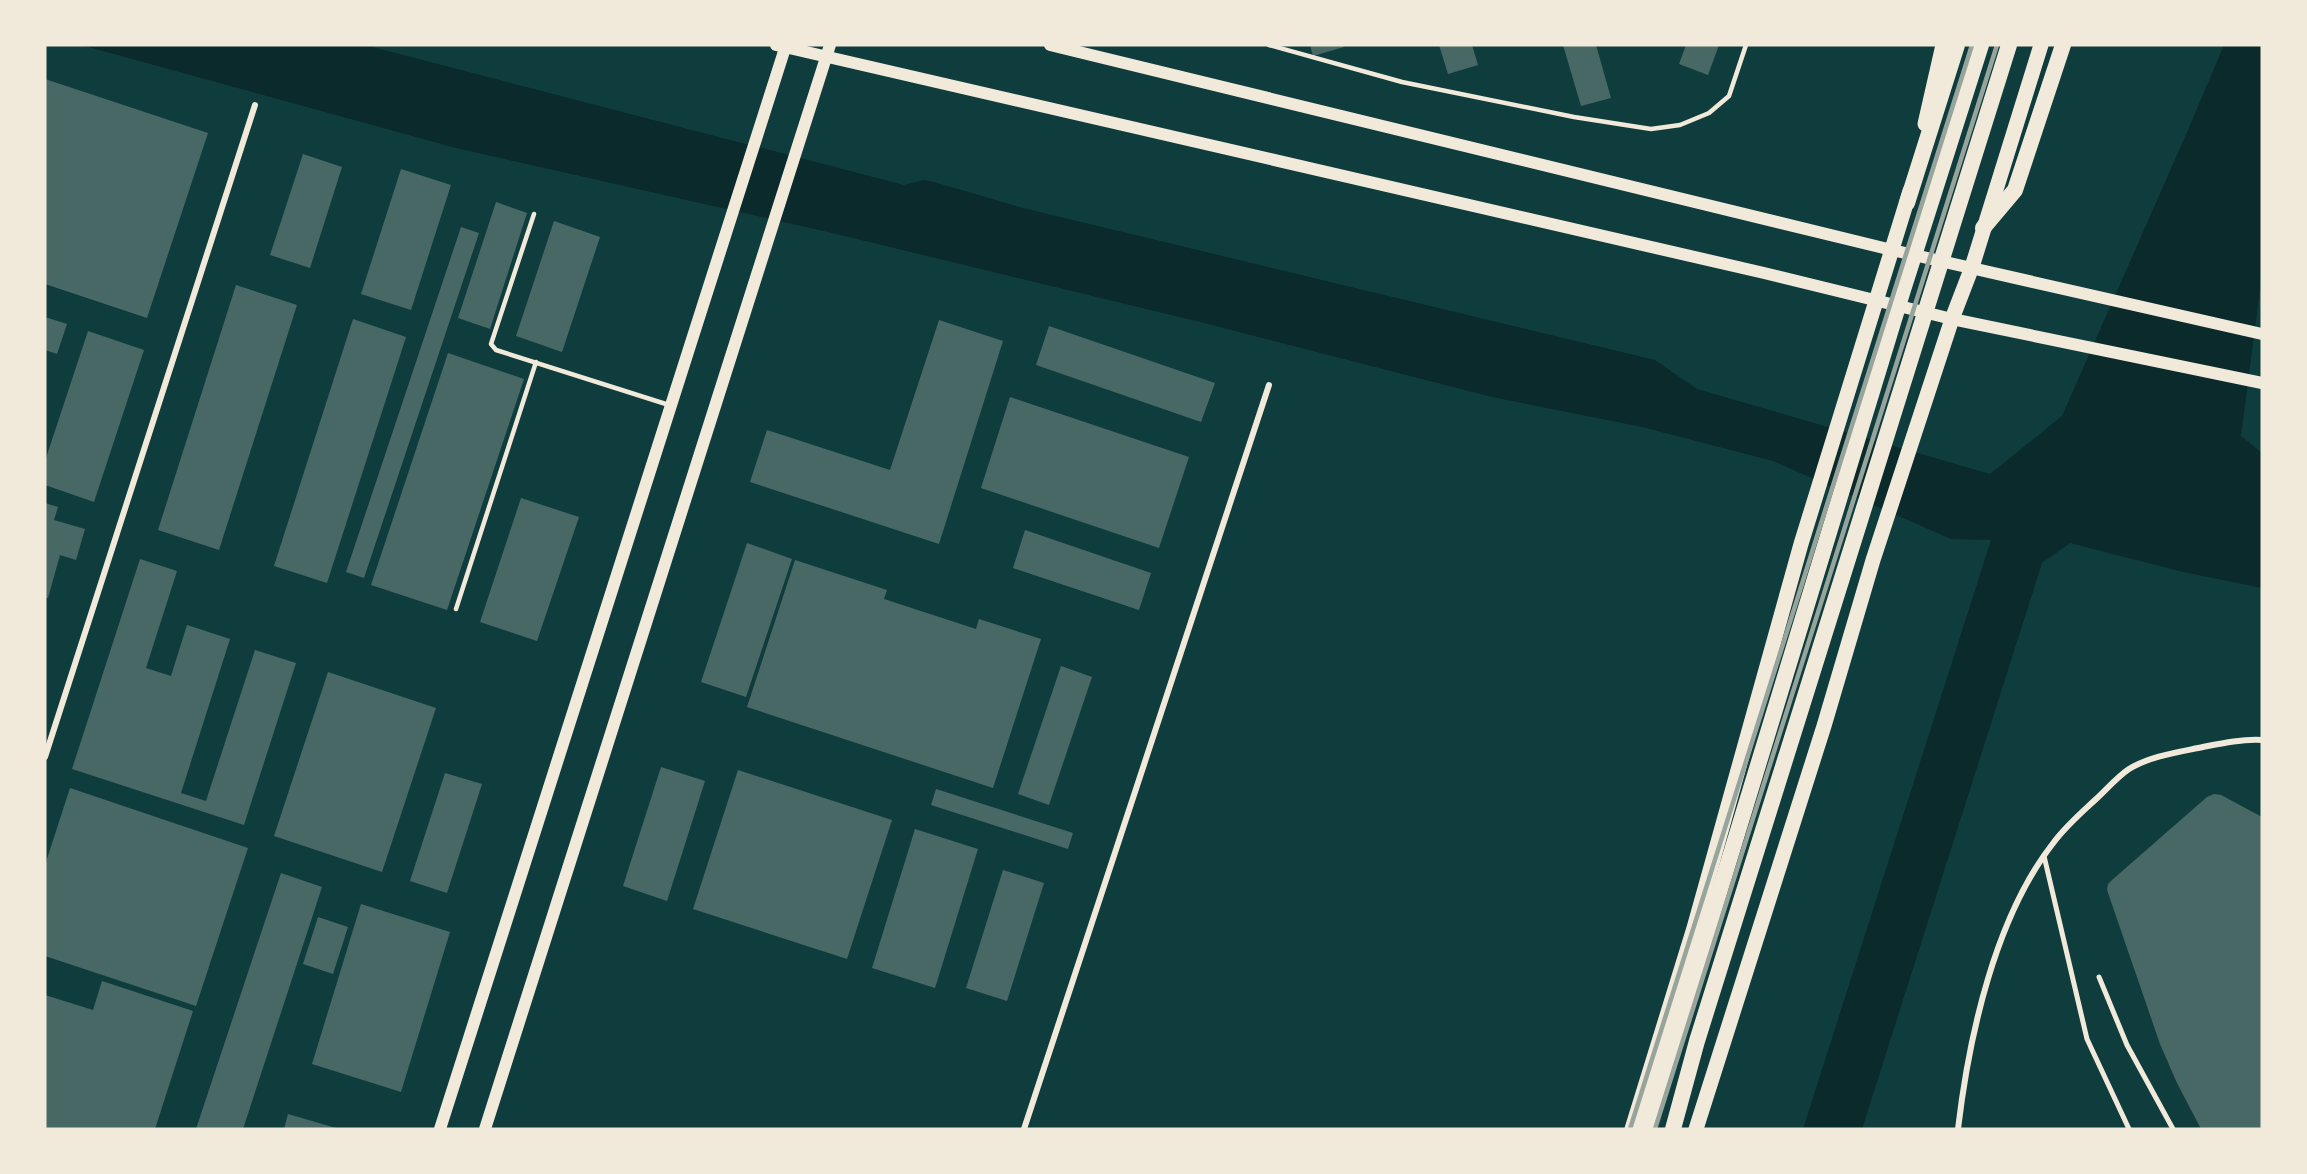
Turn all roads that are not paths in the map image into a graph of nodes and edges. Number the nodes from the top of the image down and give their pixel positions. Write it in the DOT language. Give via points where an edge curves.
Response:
graph roads {
  1 [pos="830,45"];
  2 [pos="1269,45"];
  3 [pos="1746,45"];
  4 [pos="1943,45"];
  5 [pos="1957,45"];
  6 [pos="1981,45"];
  7 [pos="2008,45"];
  8 [pos="2041,45"];
  9 [pos="2063,45"];
  10 [pos="783,46"];
  11 [pos="1054,46"];
  12 [pos="826,58"];
  13 [pos="255,105"];
  14 [pos="1907,203"];
  15 [pos="534,214"];
  16 [pos="1983,228"];
  17 [pos="1892,250"];
  18 [pos="1972,267"];
  19 [pos="1877,300"];
  20 [pos="1952,319"];
  21 [pos="2262,334"];
  22 [pos="536,363"];
  23 [pos="2262,383"];
  24 [pos="1269,385"];
  25 [pos="672,406"];
  26 [pos="456,609"];
  27 [pos="2262,740"];
  28 [pos="45,757"];
  29 [pos="2044,856"];
  30 [pos="2099,977"];
  31 [pos="2127,1128"];
  32 [pos="440,1129"];
  33 [pos="485,1129"];
  34 [pos="1024,1129"];
  35 [pos="1632,1129"];
  36 [pos="1647,1129"];
  37 [pos="1673,1129"];
  38 [pos="1696,1129"];
  39 [pos="1958,1129"];
  40 [pos="2173,1129"];
  1 -- 12 [label="main road"];
  2 -- 3 [label="lane" via="1402,82 1651,129 1680,125 1709,113 1729,96"];
  4 -- 14 [label="main road"];
  5 -- 14 [label="highway"];
  6 -- 36 [label="highway"];
  7 -- 37 [label="highway" via="1697,1041"];
  8 -- 16 [label="main road"];
  9 -- 16 [label="highway" via="2015,190"];
  10 -- 12 [label="main road"];
  10 -- 25 [label="main road"];
  11 -- 17 [label="main road"];
  12 -- 19 [label="main road"];
  12 -- 33 [label="main road"];
  13 -- 28 [label="street"];
  14 -- 17 [label="main road"];
  15 -- 22 [label="lane" via="491,344 496,350"];
  16 -- 18 [label="main road"];
  17 -- 18 [label="main road"];
  17 -- 19 [label="main road"];
  18 -- 20 [label="main road"];
  18 -- 21 [label="main road"];
  19 -- 20 [label="main road"];
  19 -- 35 [label="main road" via="1801,544 1694,928"];
  20 -- 23 [label="main road"];
  20 -- 38 [label="main road"];
  22 -- 25 [label="lane"];
  22 -- 26 [label="lane"];
  24 -- 34 [label="street"];
  25 -- 32 [label="main road"];
  27 -- 29 [label="street" via="2246,739 2165,755 2129,769 2078,816"];
  29 -- 31 [label="street" via="2087,1039"];
  29 -- 39 [label="street" via="2020,894 1999,946 1978,1016"];
  30 -- 40 [label="street" via="2127,1045"];
}
